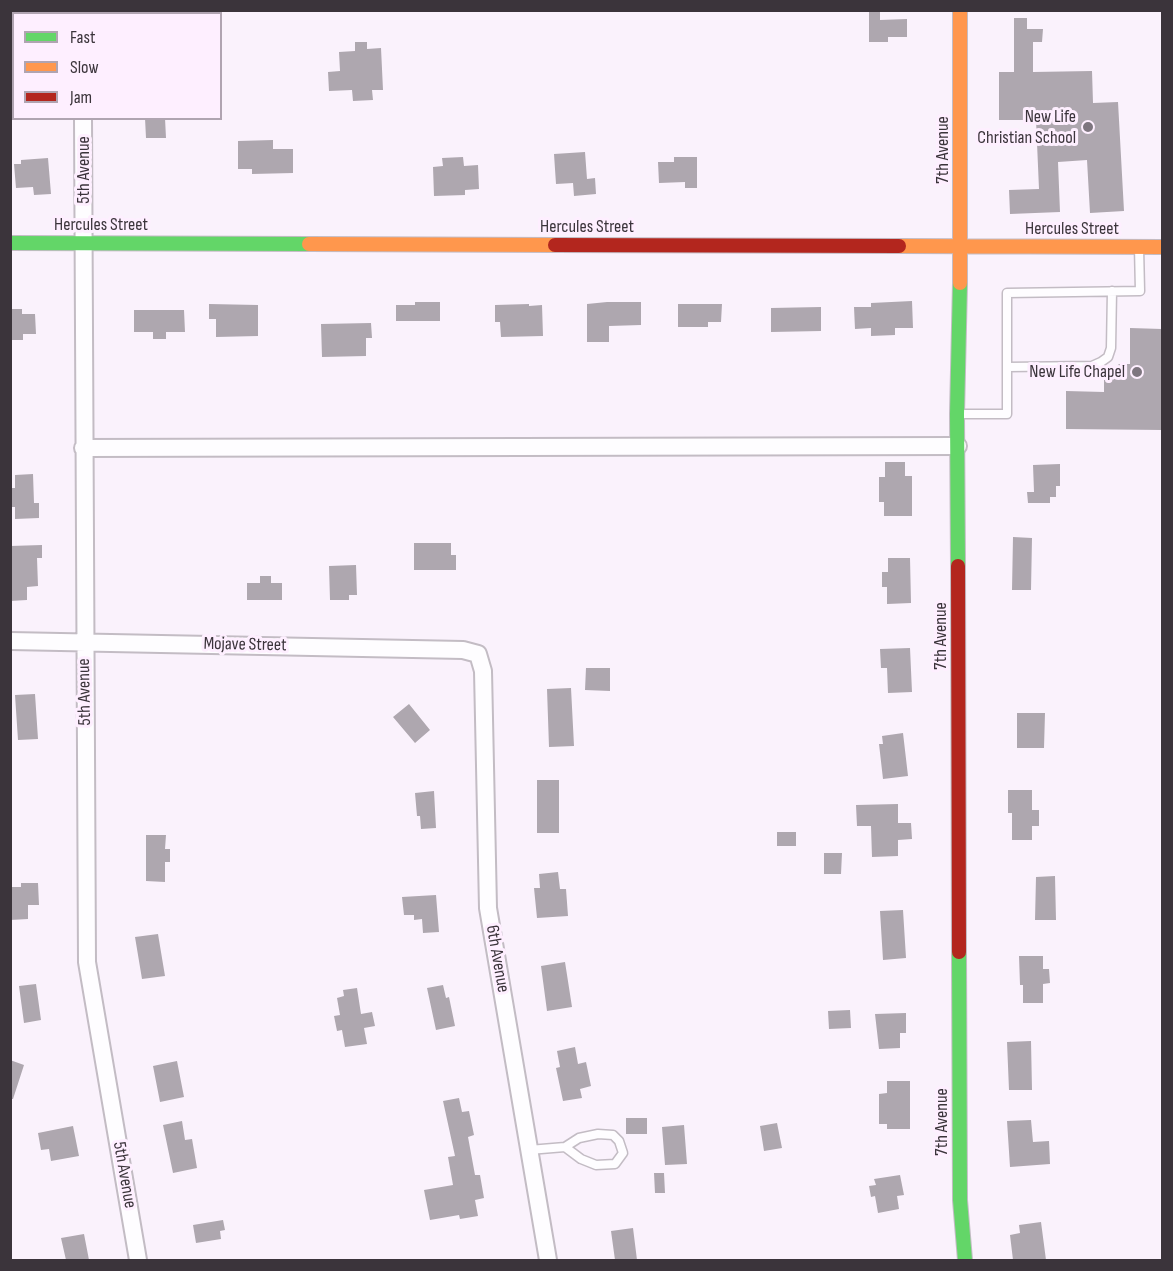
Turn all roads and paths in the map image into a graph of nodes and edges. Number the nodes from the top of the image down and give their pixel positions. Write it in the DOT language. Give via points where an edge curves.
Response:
graph roads {
  1 [pos="960,10"];
  2 [pos="83,120"];
  3 [pos="10,243"];
  4 [pos="84,243"];
  5 [pos="961,247"];
  6 [pos="1139,247"];
  7 [pos="1162,247"];
  8 [pos="1112,291"];
  9 [pos="1007,367"];
  10 [pos="957,414"];
  11 [pos="958,446"];
  12 [pos="83,448"];
  13 [pos="10,641"];
  14 [pos="84,642"];
  15 [pos="478,654"];
  16 [pos="565,1147"];
  17 [pos="529,1150"];
  18 [pos="138,1260"];
  19 [pos="548,1260"];
  20 [pos="965,1260"];
  1 -- 5 [label="street, 7th Avenue"];
  2 -- 4 [label="street, 5th Avenue"];
  3 -- 4 [label="street, Hercules Street"];
  4 -- 5 [label="street, Hercules Street"];
  4 -- 12 [label="street, 5th Avenue"];
  5 -- 6 [label="street, Hercules Street"];
  5 -- 10 [label="street, 7th Avenue"];
  6 -- 7 [label="street, Hercules Street"];
  6 -- 8 [label="lane" via="1140,291"];
  8 -- 9 [label="lane" via="1108,357 1092,366"];
  8 -- 9 [label="lane" via="1007,293"];
  9 -- 10 [label="lane" via="1007,414"];
  10 -- 11 [label="street, 7th Avenue"];
  11 -- 12 [label="street"];
  11 -- 20 [label="street, 7th Avenue" via="960,1189"];
  12 -- 14 [label="street, 5th Avenue"];
  13 -- 14 [label="street, Mojave Street"];
  14 -- 15 [label="street, Mojave Street" via="464,650"];
  14 -- 18 [label="street, 5th Avenue" via="87,962"];
  15 -- 17 [label="street, 6th Avenue" via="483,671 488,908"];
  16 -- 16 [label="lane" via="596,1165 615,1164 623,1153 620,1141 598,1134 579,1138"];
  16 -- 17 [label="lane"];
  17 -- 19 [label="street, 6th Avenue"];
}
